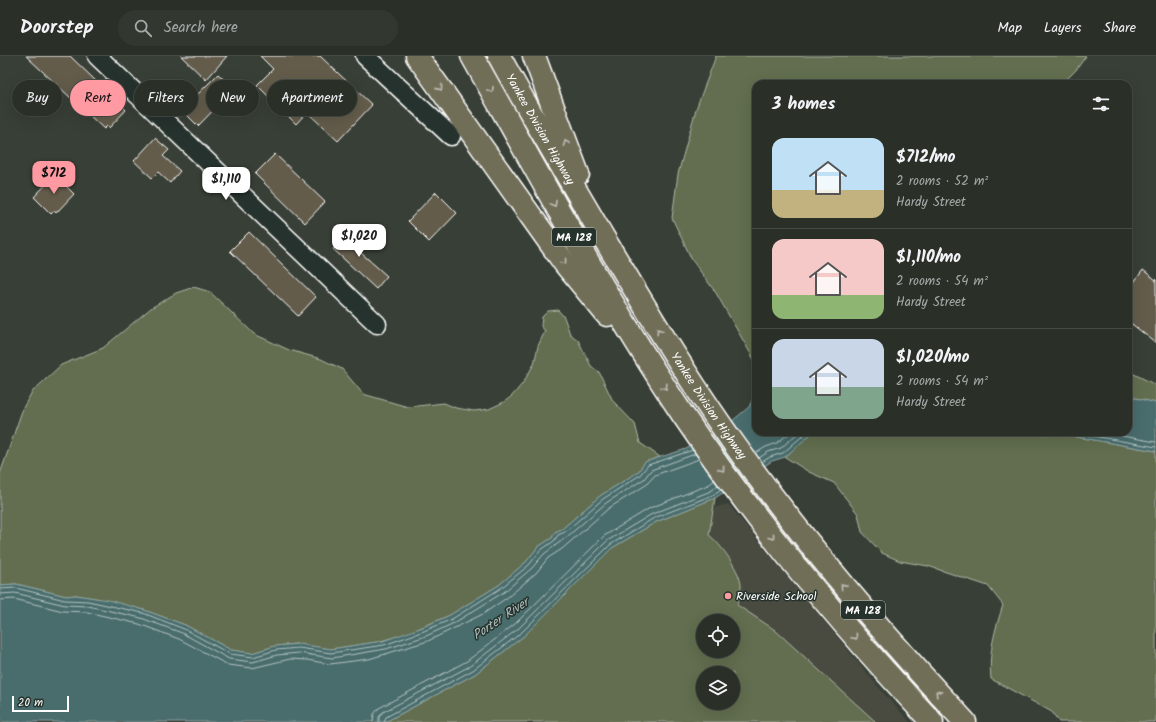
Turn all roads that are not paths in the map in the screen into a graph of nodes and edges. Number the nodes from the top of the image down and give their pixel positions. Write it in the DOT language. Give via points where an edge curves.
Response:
graph roads {
  1 [pos="97,56"];
  2 [pos="365,56"];
  3 [pos="417,56"];
  4 [pos="472,56"];
  5 [pos="499,56"];
  6 [pos="534,56"];
  7 [pos="451,136"];
  8 [pos="600,231"];
  9 [pos="376,324"];
  10 [pos="650,363"];
  11 [pos="932,722"];
  12 [pos="965,722"];
  1 -- 9 [label="street"];
  2 -- 7 [label="street"];
  3 -- 10 [label="highway, one-way" via="565,264"];
  4 -- 10 [label="highway, Yankee Division Highway / MA 128, one-way" via="580,248"];
  5 -- 8 [label="highway, Yankee Division Highway / MA 128"];
  8 -- 6 [label="highway, one-way"];
  12 -- 8 [label="highway, Yankee Division Highway / MA 128, one-way" via="869,617 736,448 652,320"];
  10 -- 11 [label="highway, Yankee Division Highway / MA 128, one-way" via="683,414 794,565 882,669"];
}
